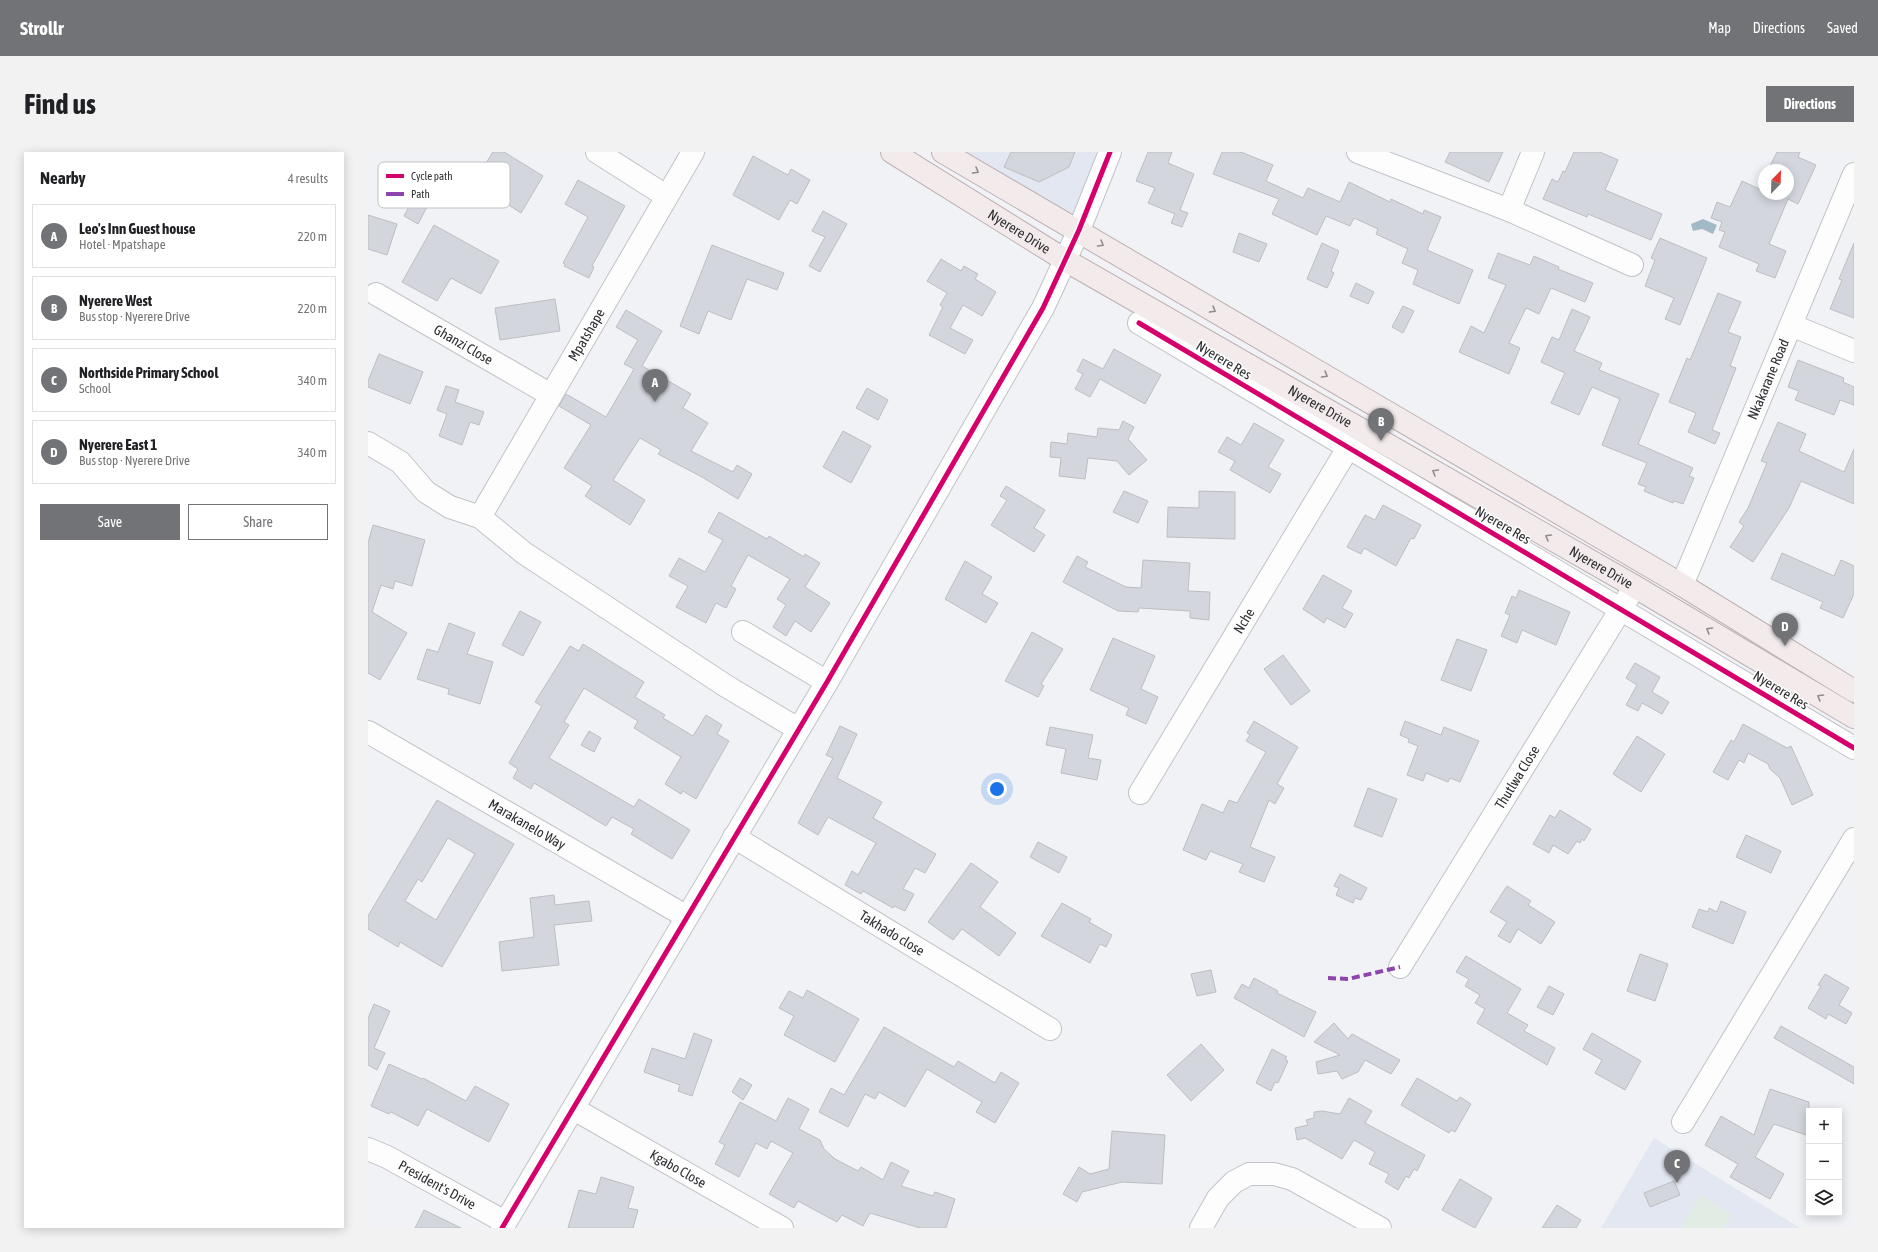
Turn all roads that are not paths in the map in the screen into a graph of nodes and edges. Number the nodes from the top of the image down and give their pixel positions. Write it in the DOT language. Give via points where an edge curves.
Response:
graph roads {
  1 [pos="596,152"];
  2 [pos="693,152"];
  3 [pos="892,152"];
  4 [pos="943,152"];
  5 [pos="1110,152"];
  6 [pos="1358,152"];
  7 [pos="1533,152"];
  8 [pos="1854,174"];
  9 [pos="666,196"];
  10 [pos="1509,210"];
  11 [pos="1079,230"];
  12 [pos="1065,260"];
  13 [pos="1632,265"];
  14 [pos="376,294"];
  15 [pos="1139,323"];
  16 [pos="1791,325"];
  17 [pos="1854,351"];
  18 [pos="551,395"];
  19 [pos="368,443"];
  20 [pos="1348,448"];
  21 [pos="480,517"];
  22 [pos="1682,585"];
  23 [pos="1634,586"];
  24 [pos="1622,608"];
  25 [pos="743,632"];
  26 [pos="827,682"];
  27 [pos="1854,690"];
  28 [pos="1854,717"];
  29 [pos="798,729"];
  30 [pos="368,732"];
  31 [pos="1854,748"];
  32 [pos="1140,793"];
  33 [pos="734,837"];
  34 [pos="1854,839"];
  35 [pos="687,917"];
  36 [pos="1400,967"];
  37 [pos="1050,1029"];
  38 [pos="574,1109"];
  39 [pos="1683,1122"];
  40 [pos="368,1149"];
  41 [pos="503,1225"];
  42 [pos="782,1228"];
  43 [pos="1201,1228"];
  44 [pos="1380,1228"];
  1 -- 9 [label="street"];
  2 -- 9 [label="street, Mpatshape"];
  3 -- 12 [label="main road, Nyerere Drive"];
  4 -- 11 [label="main road, Nyerere Drive, one-way"];
  5 -- 11 [label="street"];
  6 -- 10 [label="street"];
  7 -- 10 [label="street"];
  8 -- 16 [label="street, Nkakarane Road"];
  9 -- 18 [label="street, Mpatshape"];
  10 -- 13 [label="street"];
  11 -- 12 [label="street"];
  11 -- 22 [label="main road, Nyerere Drive, one-way"];
  23 -- 12 [label="main road, Nyerere Drive, one-way"];
  12 -- 26 [label="street" via="1043,308"];
  14 -- 18 [label="street, Ghanzi Close"];
  15 -- 20 [label="street, Nyerere Res"];
  16 -- 17 [label="street"];
  16 -- 22 [label="street, Nkakarane Road"];
  18 -- 21 [label="street, Mpatshape"];
  19 -- 21 [label="street" via="400,462 426,492 450,508"];
  20 -- 24 [label="street, Nyerere Res"];
  20 -- 32 [label="street, Nche"];
  21 -- 29 [label="street" via="524,553 726,686"];
  22 -- 27 [label="main road, Nyerere Drive"];
  23 -- 24 [label="street, Thutlwa Close"];
  28 -- 23 [label="main road, Nyerere Drive, one-way"];
  24 -- 31 [label="street, Nyerere Res"];
  24 -- 36 [label="street, Thutlwa Close"];
  25 -- 26 [label="street"];
  26 -- 29 [label="street"];
  29 -- 33 [label="street"];
  30 -- 35 [label="street, Marakanelo Way"];
  33 -- 35 [label="street"];
  33 -- 37 [label="street, Takhado close"];
  34 -- 39 [label="street"];
  35 -- 38 [label="street"];
  38 -- 41 [label="street"];
  38 -- 42 [label="street, Kgabo Close"];
  40 -- 41 [label="street, President's Drive" via="387,1157"];
  43 -- 44 [label="street" via="1218,1198 1234,1182 1249,1174 1274,1174 1292,1180"];
}
